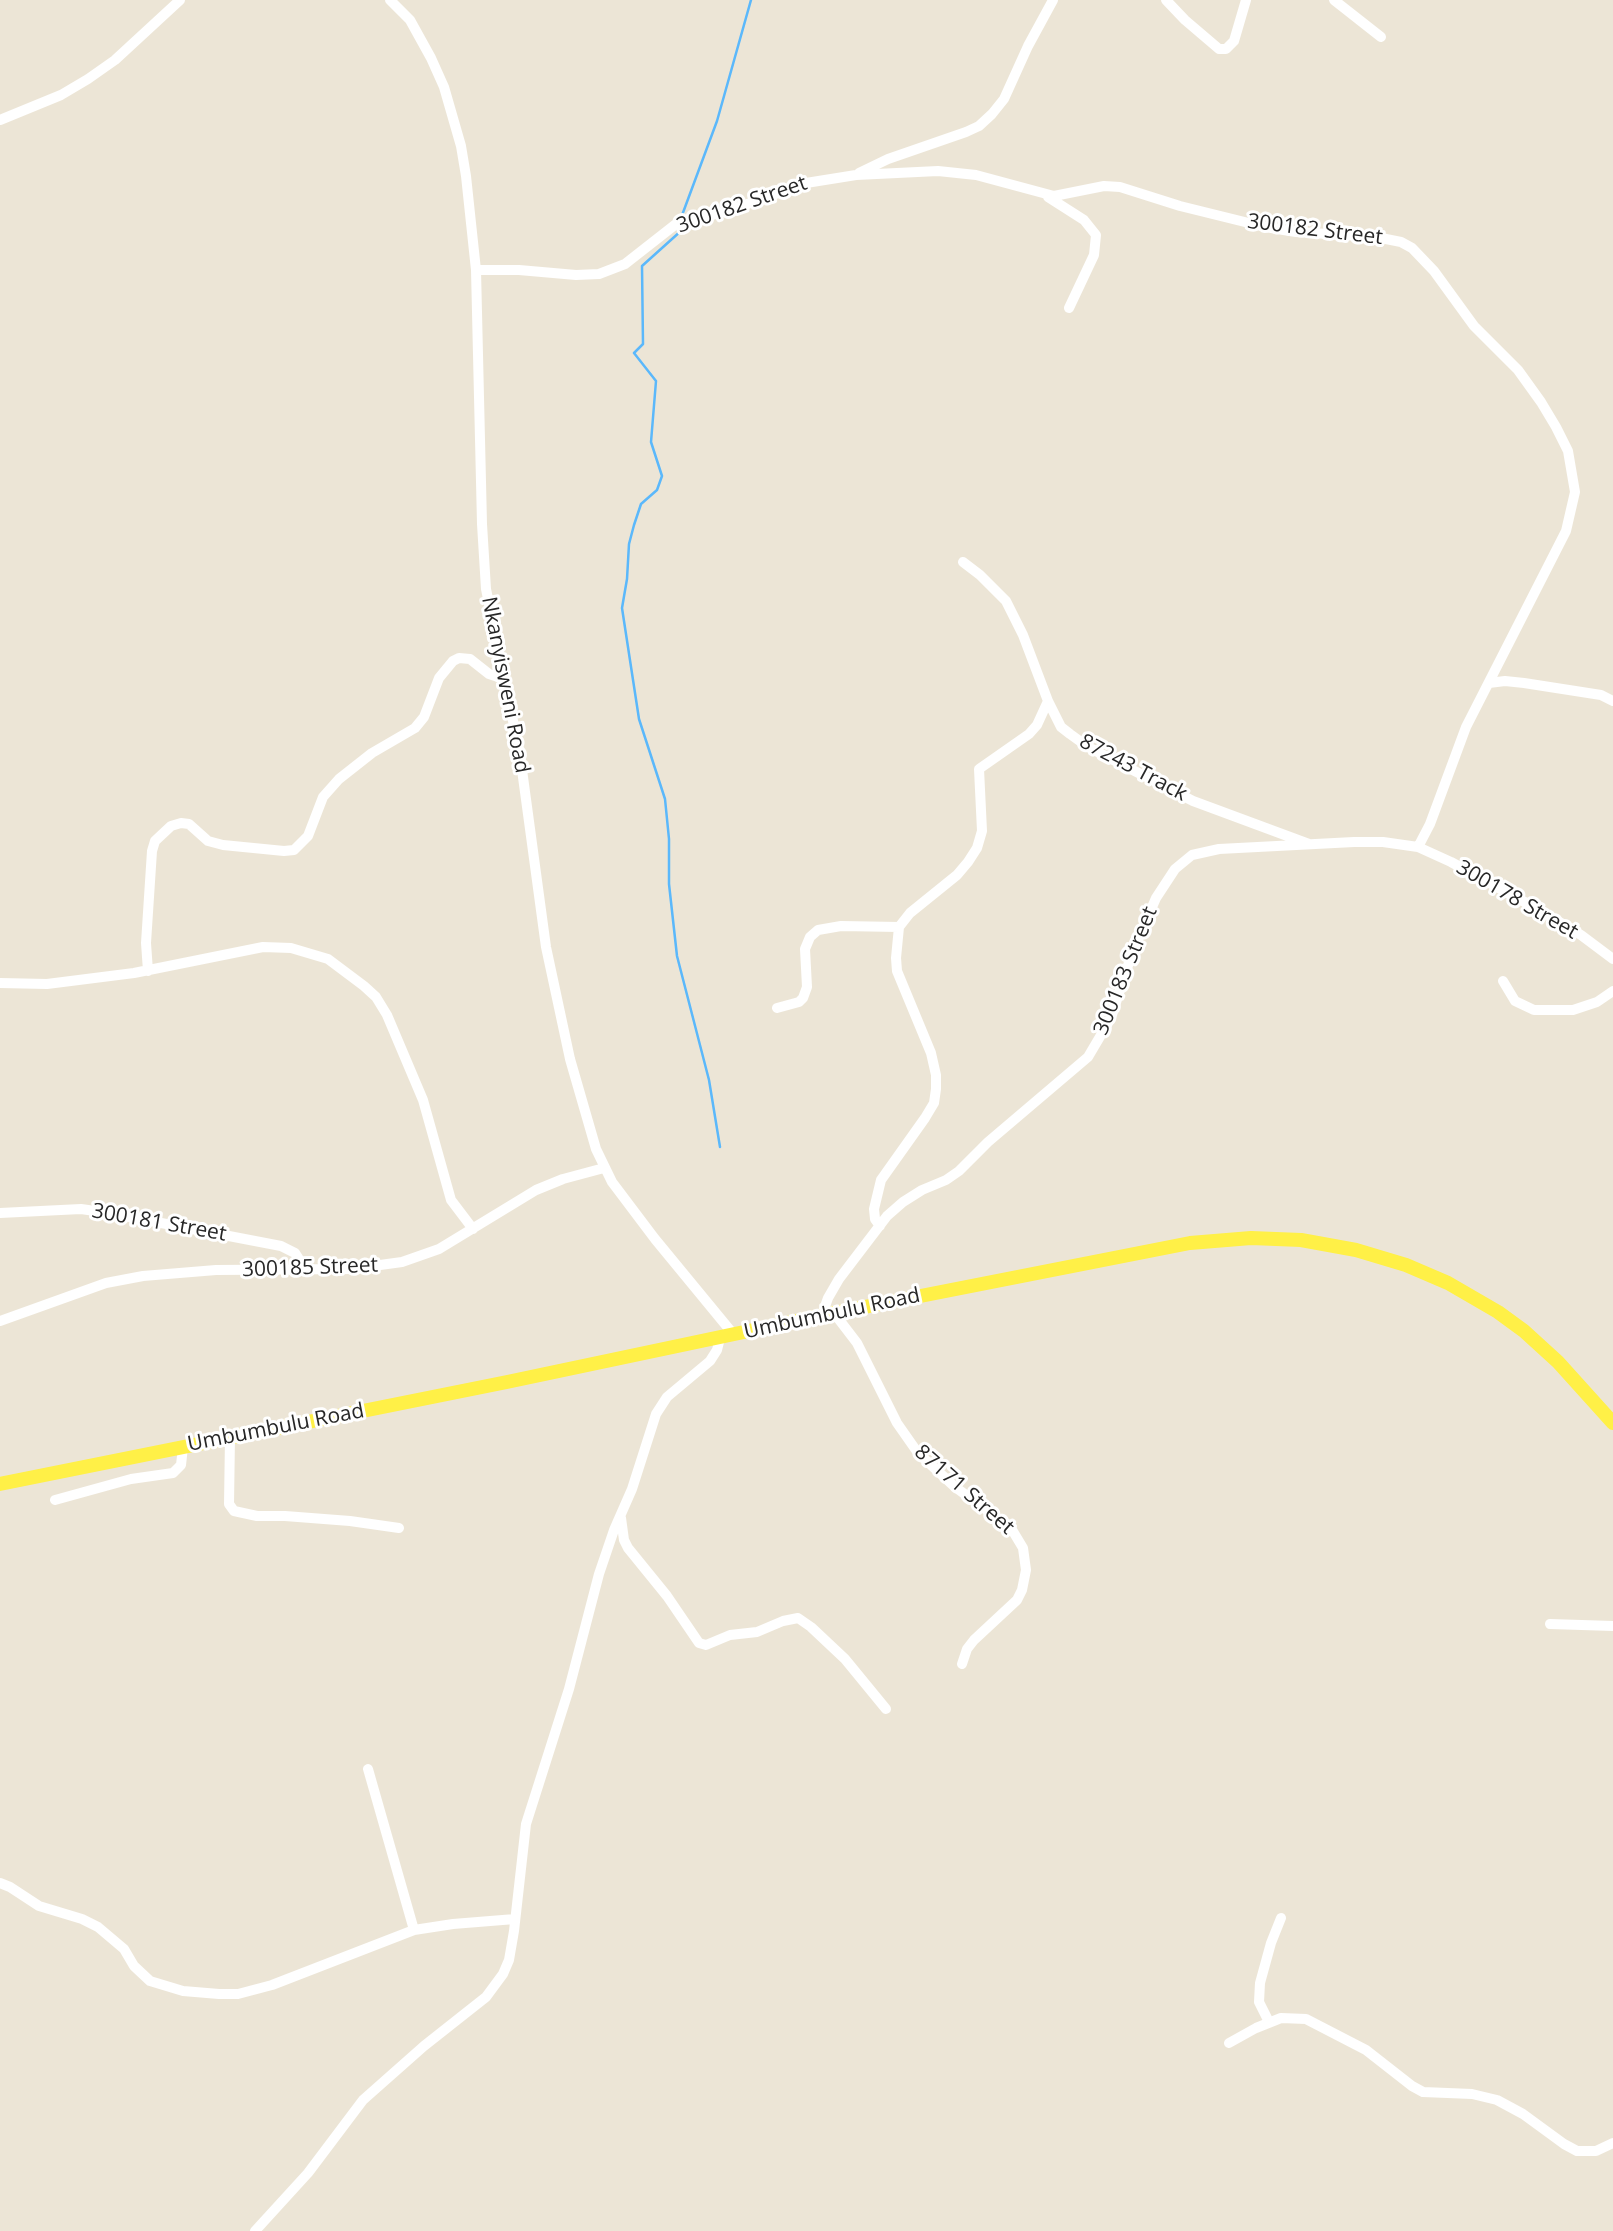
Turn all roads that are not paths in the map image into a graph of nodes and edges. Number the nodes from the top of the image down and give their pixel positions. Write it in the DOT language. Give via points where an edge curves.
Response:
graph roads {
  1 [pos="180,0"];
  2 [pos="390,0"];
  3 [pos="1054,0"];
  4 [pos="1166,0"];
  5 [pos="1246,0"];
  6 [pos="1334,0"];
  7 [pos="1381,37"];
  8 [pos="0,120"];
  9 [pos="856,175"];
  10 [pos="1044,195"];
  11 [pos="476,270"];
  12 [pos="1069,308"];
  13 [pos="962,562"];
  14 [pos="504,679"];
  15 [pos="1489,683"];
  16 [pos="1613,701"];
  17 [pos="1048,702"];
  18 [pos="1311,845"];
  19 [pos="1418,847"];
  20 [pos="899,927"];
  21 [pos="1613,959"];
  22 [pos="148,971"];
  23 [pos="1503,981"];
  24 [pos="0,983"];
  25 [pos="1613,990"];
  26 [pos="777,1008"];
  27 [pos="604,1168"];
  28 [pos="0,1213"];
  29 [pos="880,1226"];
  30 [pos="472,1229"];
  31 [pos="306,1270"];
  32 [pos="828,1314"];
  33 [pos="0,1321"];
  34 [pos="727,1336"];
  35 [pos="1613,1423"];
  36 [pos="230,1437"];
  37 [pos="183,1447"];
  38 [pos="0,1484"];
  39 [pos="55,1500"];
  40 [pos="621,1516"];
  41 [pos="399,1528"];
  42 [pos="1550,1624"];
  43 [pos="1613,1626"];
  44 [pos="962,1664"];
  45 [pos="886,1709"];
  46 [pos="368,1769"];
  47 [pos="0,1883"];
  48 [pos="1281,1918"];
  49 [pos="516,1919"];
  50 [pos="414,1930"];
  51 [pos="1269,2022"];
  52 [pos="1229,2043"];
  53 [pos="1613,2143"];
  54 [pos="255,2231"];
  1 -- 8 [label="street" via="88,79"];
  2 -- 11 [label="street, Nkanyisweni Road" via="415,28 444,87 461,146"];
  3 -- 9 [label="street" via="1004,99 979,126"];
  4 -- 5 [label="street" via="1219,49 1234,41"];
  6 -- 7 [label="street"];
  9 -- 10 [label="street, 300182 Street" via="960,173"];
  9 -- 11 [label="street, 300182 Street" via="806,183 676,224 625,264 598,274"];
  10 -- 12 [label="street" via="1084,220 1096,235 1094,255"];
  10 -- 15 [label="street, 300182 Street" via="1120,187 1265,227 1389,239 1419,254 1462,312 1518,370 1541,402 1573,471 1575,492 1566,531"];
  11 -- 14 [label="street, Nkanyisweni Road" via="484,567"];
  13 -- 17 [label="street, 87243 Track" via="1006,601"];
  14 -- 22 [label="street" via="470,659 453,661 439,678 415,728 338,779 323,797 308,836 293,850 223,845 208,841 185,823 171,826 155,841 152,851"];
  14 -- 27 [label="street, Nkanyisweni Road" via="558,1005"];
  15 -- 16 [label="street" via="1524,683 1601,695"];
  15 -- 19 [label="street, 300182 Street" via="1466,727"];
  17 -- 18 [label="street, 87243 Track" via="1061,727 1088,747 1193,801"];
  17 -- 20 [label="street" via="1029,734 979,769 982,831 968,862"];
  18 -- 19 [label="street, 300183 Street" via="1382,842"];
  18 -- 29 [label="street, 300183 Street" via="1219,849 1192,855 1175,869 1156,898 1111,1018 1088,1056 959,1171 903,1202"];
  19 -- 21 [label="street, 300178 Street" via="1543,912"];
  20 -- 26 [label="street" via="818,930 805,950 807,987 803,998"];
  20 -- 29 [label="street" via="897,971 930,1053 936,1088 934,1103 881,1180 874,1209"];
  22 -- 24 [label="street" via="47,984"];
  22 -- 30 [label="street" via="263,947 312,953 344,969 376,997 387,1015 423,1100 451,1199"];
  23 -- 25 [label="street" via="1515,1001 1534,1010 1573,1010 1597,1002"];
  27 -- 30 [label="street, 300185 Street" via="536,1190"];
  27 -- 34 [label="street, Nkanyisweni Road"];
  28 -- 31 [label="street, 300181 Street" via="59,1209 109,1213 281,1246 295,1253"];
  29 -- 32 [label="street" via="833,1289"];
  30 -- 31 [label="street, 300185 Street" via="439,1249 402,1262"];
  31 -- 33 [label="street, 300185 Street" via="143,1276 87,1289"];
  32 -- 34 [label="main road, Umbumbulu Road"];
  32 -- 35 [label="main road, Umbumbulu Road" via="1190,1243 1251,1238 1326,1244 1406,1265 1498,1312 1558,1362"];
  32 -- 44 [label="street, 87171 Street" via="857,1343 897,1423 918,1453 1011,1528 1023,1548 1026,1570 1017,1600 974,1640"];
  34 -- 36 [label="main road, Umbumbulu Road"];
  34 -- 40 [label="street" via="710,1362 661,1405"];
  36 -- 37 [label="main road, Umbumbulu Road"];
  36 -- 41 [label="street" via="229,1504 234,1511"];
  37 -- 38 [label="main road, Umbumbulu Road"];
  37 -- 39 [label="street" via="181,1465 173,1473 131,1479"];
  40 -- 45 [label="street" via="628,1548 702,1645 798,1618 845,1659"];
  40 -- 49 [label="street" via="599,1574 531,1808"];
  42 -- 43 [label="street"];
  46 -- 50 [label="street"];
  47 -- 50 [label="street" via="39,1906 98,1927 124,1949 149,1982 183,1991 238,1994"];
  48 -- 51 [label="street" via="1260,1983 1259,2002"];
  49 -- 50 [label="street"];
  49 -- 54 [label="street" via="509,1960 492,1991 372,2092"];
  51 -- 52 [label="street"];
  51 -- 53 [label="street" via="1289,2017 1314,2022 1366,2050 1418,2090 1497,2100 1577,2151 1596,2151"];
}
